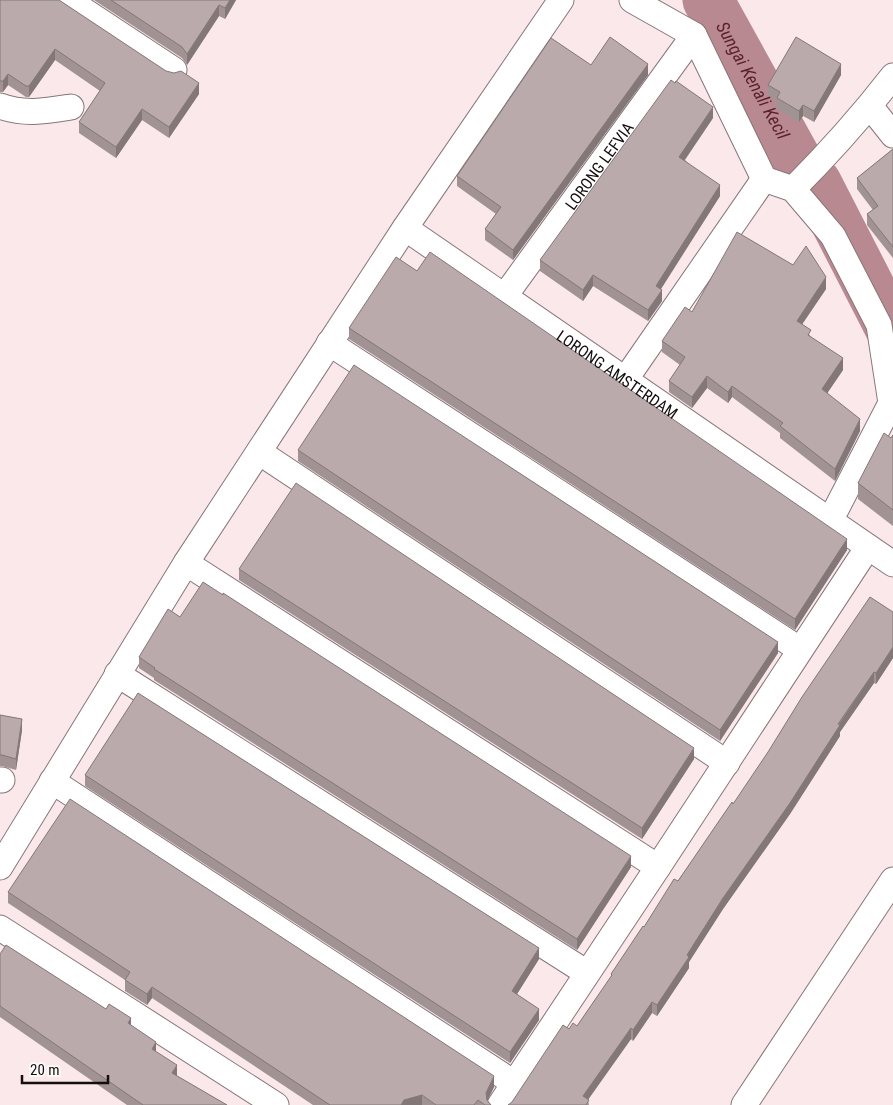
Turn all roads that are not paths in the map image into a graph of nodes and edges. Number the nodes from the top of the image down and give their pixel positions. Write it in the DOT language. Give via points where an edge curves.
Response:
graph roads {
  1 [pos="68,0"];
  2 [pos="561,0"];
  3 [pos="632,0"];
  4 [pos="694,35"];
  5 [pos="174,70"];
  6 [pos="893,76"];
  7 [pos="0,106"];
  8 [pos="870,106"];
  9 [pos="71,107"];
  10 [pos="893,135"];
  11 [pos="764,179"];
  12 [pos="793,189"];
  13 [pos="405,228"];
  14 [pos="504,297"];
  15 [pos="329,343"];
  16 [pos="625,380"];
  17 [pos="259,452"];
  18 [pos="830,521"];
  19 [pos="868,547"];
  20 [pos="186,563"];
  21 [pos="893,564"];
  22 [pos="799,649"];
  23 [pos="118,674"];
  24 [pos="727,763"];
  25 [pos="52,781"];
  26 [pos="0,867"];
  27 [pos="658,867"];
  28 [pos="893,880"];
  29 [pos="0,928"];
  30 [pos="587,973"];
  31 [pos="514,1083"];
  32 [pos="276,1105"];
  33 [pos="500,1105"];
  34 [pos="744,1105"];
  1 -- 5 [label="street"];
  2 -- 13 [label="street"];
  3 -- 4 [label="street"];
  4 -- 11 [label="street"];
  4 -- 14 [label="street, LORONG LEFVIA"];
  6 -- 8 [label="street"];
  7 -- 9 [label="street" via="14,111 35,112"];
  8 -- 10 [label="street"];
  8 -- 12 [label="street"];
  11 -- 12 [label="street"];
  11 -- 16 [label="street"];
  12 -- 18 [label="street" via="833,236 879,325 891,403"];
  13 -- 14 [label="street, LORONG AMSTERDAM"];
  13 -- 15 [label="street"];
  14 -- 16 [label="street, LORONG AMSTERDAM"];
  15 -- 17 [label="street"];
  15 -- 22 [label="street"];
  16 -- 18 [label="street, LORONG AMSTERDAM"];
  17 -- 20 [label="street"];
  17 -- 24 [label="street"];
  18 -- 19 [label="street, LORONG AMSTERDAM"];
  19 -- 21 [label="street, LORONG AMSTERDAM"];
  19 -- 22 [label="street"];
  20 -- 23 [label="street"];
  20 -- 27 [label="street"];
  22 -- 24 [label="street"];
  23 -- 25 [label="street"];
  23 -- 30 [label="street"];
  24 -- 27 [label="street"];
  25 -- 26 [label="street"];
  25 -- 31 [label="street"];
  27 -- 30 [label="street"];
  28 -- 34 [label="street"];
  29 -- 32 [label="street"];
  30 -- 31 [label="street"];
  31 -- 33 [label="street"];
}
